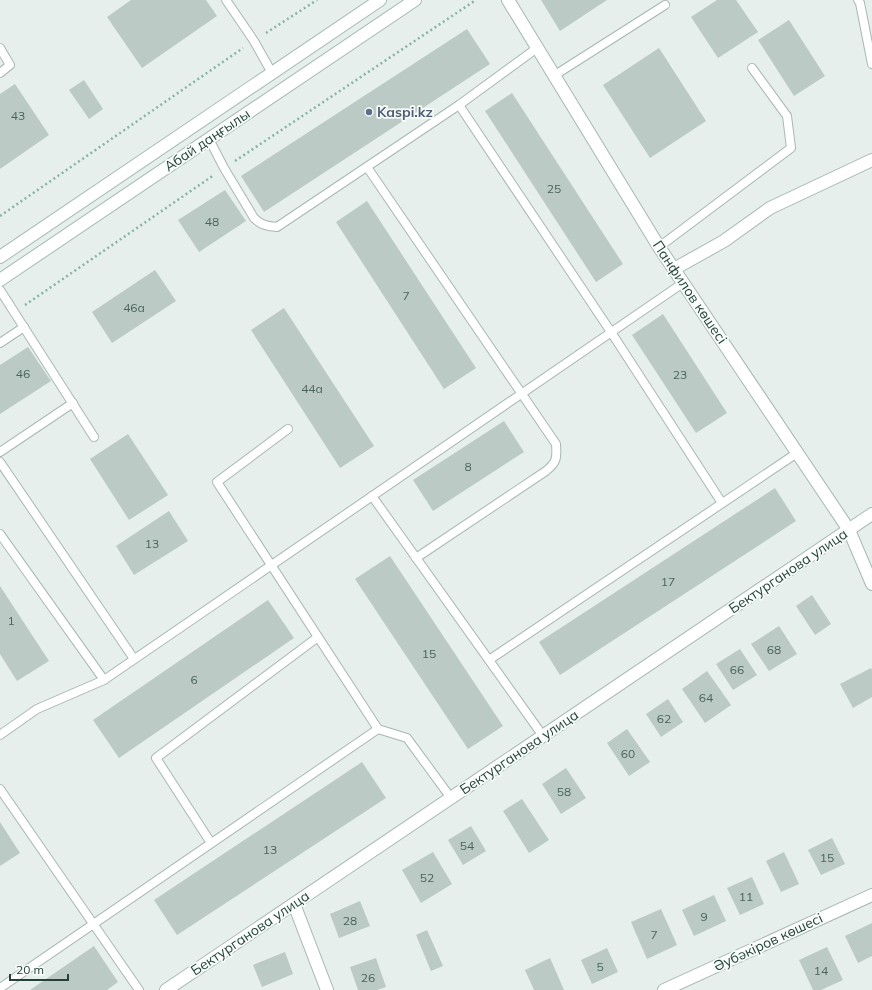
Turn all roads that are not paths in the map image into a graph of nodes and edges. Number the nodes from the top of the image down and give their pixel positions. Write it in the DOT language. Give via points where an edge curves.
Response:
graph roads {
  1 [pos="226,0"];
  2 [pos="380,0"];
  3 [pos="415,0"];
  4 [pos="508,0"];
  5 [pos="858,0"];
  6 [pos="665,5"];
  7 [pos="0,48"];
  8 [pos="537,48"];
  9 [pos="872,64"];
  10 [pos="752,68"];
  11 [pos="0,73"];
  12 [pos="272,73"];
  13 [pos="555,75"];
  14 [pos="459,105"];
  15 [pos="209,139"];
  16 [pos="872,160"];
  17 [pos="367,167"];
  18 [pos="660,247"];
  19 [pos="0,257"];
  20 [pos="674,270"];
  21 [pos="0,280"];
  22 [pos="683,283"];
  23 [pos="0,290"];
  24 [pos="24,327"];
  25 [pos="611,332"];
  26 [pos="0,343"];
  27 [pos="522,393"];
  28 [pos="73,403"];
  29 [pos="288,429"];
  30 [pos="94,437"];
  31 [pos="0,452"];
  32 [pos="797,453"];
  33 [pos="0,462"];
  34 [pos="372,496"];
  35 [pos="722,503"];
  36 [pos="872,514"];
  37 [pos="849,530"];
  38 [pos="0,534"];
  39 [pos="416,558"];
  40 [pos="271,565"];
  41 [pos="872,584"];
  42 [pos="318,637"];
  43 [pos="134,659"];
  44 [pos="489,660"];
  45 [pos="104,680"];
  46 [pos="378,730"];
  47 [pos="0,735"];
  48 [pos="543,736"];
  49 [pos="0,791"];
  50 [pos="451,798"];
  51 [pos="211,843"];
  52 [pos="872,894"];
  53 [pos="294,904"];
  54 [pos="93,924"];
  55 [pos="0,988"];
  56 [pos="139,990"];
  57 [pos="166,990"];
  58 [pos="327,990"];
  59 [pos="664,990"];
  1 -- 12 [label="lane"];
  2 -- 12 [label="street, Абай даңғылы"];
  3 -- 15 [label="street, Абай даңғылы"];
  4 -- 8 [label="street, Панфилов көшесі"];
  5 -- 9 [label="lane"];
  6 -- 13 [label="lane"];
  7 -- 11 [label="lane" via="10,65"];
  8 -- 13 [label="street, Панфилов көшесі"];
  8 -- 14 [label="lane"];
  10 -- 18 [label="lane" via="787,116 791,148"];
  12 -- 19 [label="street, Абай даңғылы"];
  13 -- 18 [label="street, Панфилов көшесі"];
  14 -- 17 [label="lane"];
  14 -- 25 [label="lane"];
  15 -- 17 [label="lane" via="254,218 266,226 277,227"];
  15 -- 21 [label="street, Абай даңғылы"];
  16 -- 20 [label="street" via="770,208 724,241"];
  17 -- 27 [label="lane"];
  18 -- 20 [label="street, Панфилов көшесі"];
  20 -- 22 [label="street, Панфилов көшесі"];
  22 -- 25 [label="lane"];
  22 -- 32 [label="street, Панфилов көшесі"];
  23 -- 24 [label="lane"];
  24 -- 26 [label="lane"];
  24 -- 28 [label="lane"];
  25 -- 27 [label="lane"];
  25 -- 35 [label="lane"];
  27 -- 34 [label="lane"];
  27 -- 39 [label="lane" via="556,444 557,455 554,464"];
  28 -- 30 [label="lane"];
  28 -- 31 [label="lane"];
  29 -- 40 [label="lane" via="216,482"];
  32 -- 35 [label="lane"];
  32 -- 37 [label="street, Панфилов көшесі"];
  33 -- 43 [label="lane"];
  34 -- 39 [label="lane"];
  34 -- 40 [label="lane"];
  35 -- 44 [label="lane"];
  36 -- 37 [label="street, Бектурганова улица"];
  37 -- 41 [label="street, Панфилов көшесі"];
  37 -- 48 [label="street, Бектурганова улица"];
  38 -- 45 [label="lane"];
  39 -- 44 [label="lane"];
  40 -- 42 [label="lane"];
  40 -- 43 [label="lane"];
  42 -- 46 [label="lane"];
  42 -- 51 [label="lane" via="156,758"];
  43 -- 45 [label="lane"];
  44 -- 48 [label="lane"];
  45 -- 47 [label="lane" via="37,709"];
  46 -- 50 [label="lane" via="407,738"];
  46 -- 51 [label="lane"];
  48 -- 50 [label="street, Бектурганова улица"];
  49 -- 54 [label="lane"];
  50 -- 53 [label="street, Бектурганова улица"];
  51 -- 54 [label="lane"];
  52 -- 59 [label="street, Әубәкіров көшесі"];
  53 -- 57 [label="street, Бектурганова улица"];
  53 -- 58 [label="street"];
  54 -- 55 [label="lane"];
  54 -- 56 [label="lane"];
}
